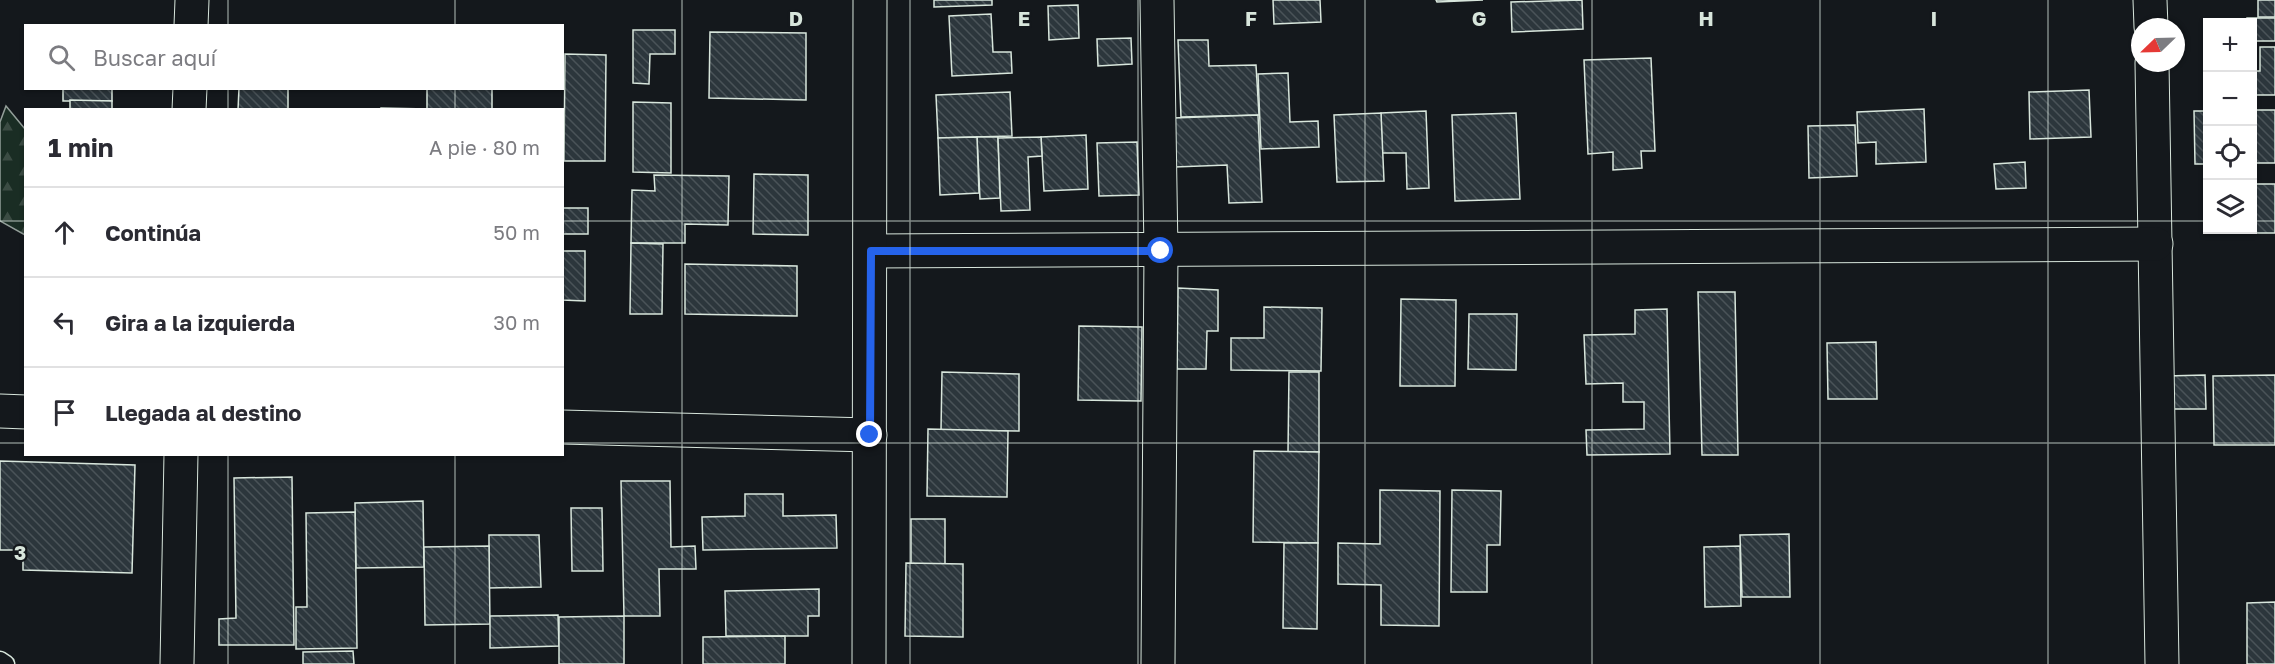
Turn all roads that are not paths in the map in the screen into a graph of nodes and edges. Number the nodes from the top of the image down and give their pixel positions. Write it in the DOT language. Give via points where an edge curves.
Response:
graph roads {
  1 [pos="192,0"];
  2 [pos="870,0"];
  3 [pos="1157,0"];
  4 [pos="2150,0"];
  5 [pos="2151,18"];
  6 [pos="191,24"];
  7 [pos="2152,72"];
  8 [pos="190,90"];
  9 [pos="189,108"];
  10 [pos="2156,243"];
  11 [pos="871,251"];
  12 [pos="1161,251"];
  13 [pos="0,411"];
  14 [pos="24,412"];
  15 [pos="564,427"];
  16 [pos="870,435"];
  17 [pos="181,456"];
  18 [pos="0,660"];
  19 [pos="6,664"];
  20 [pos="177,664"];
  21 [pos="869,664"];
  22 [pos="1158,664"];
  23 [pos="2162,664"];
  1 -- 6 [label="street"];
  2 -- 11 [label="street"];
  3 -- 12 [label="street"];
  4 -- 5 [label="street"];
  7 -- 10 [label="street"];
  8 -- 9 [label="street"];
  10 -- 12 [label="street"];
  10 -- 23 [label="street"];
  11 -- 12 [label="street"];
  11 -- 16 [label="street"];
  12 -- 22 [label="street"];
  13 -- 14 [label="street"];
  15 -- 16 [label="street"];
  16 -- 21 [label="street"];
  17 -- 20 [label="street"];
  18 -- 19 [label="lane"];
}
